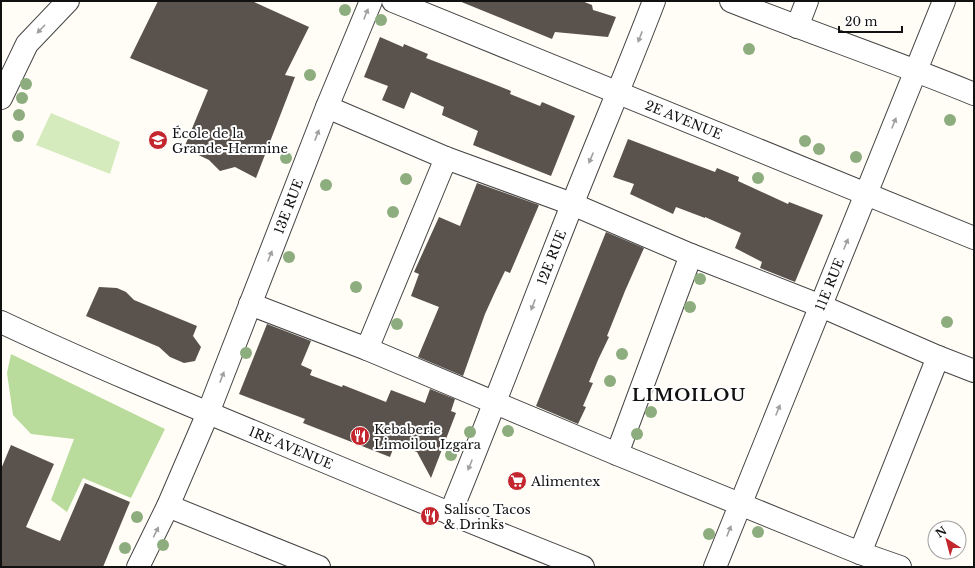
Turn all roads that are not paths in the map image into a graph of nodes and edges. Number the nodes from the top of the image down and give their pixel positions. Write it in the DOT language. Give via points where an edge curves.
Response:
graph roads {
  1 [pos="68,1"];
  2 [pos="371,1"];
  3 [pos="393,1"];
  4 [pos="654,1"];
  5 [pos="731,1"];
  6 [pos="807,1"];
  7 [pos="944,1"];
  8 [pos="797,27"];
  9 [pos="916,70"];
  10 [pos="618,94"];
  11 [pos="974,94"];
  12 [pos="1,98"];
  13 [pos="327,107"];
  14 [pos="446,158"];
  15 [pos="866,195"];
  16 [pos="572,204"];
  17 [pos="974,238"];
  18 [pos="691,255"];
  19 [pos="250,304"];
  20 [pos="821,306"];
  21 [pos="1,322"];
  22 [pos="367,349"];
  23 [pos="938,357"];
  24 [pos="974,371"];
  25 [pos="495,403"];
  26 [pos="208,413"];
  27 [pos="618,454"];
  28 [pos="740,503"];
  29 [pos="168,506"];
  30 [pos="450,514"];
  31 [pos="860,553"];
  32 [pos="138,567"];
  33 [pos="319,567"];
  34 [pos="583,567"];
  35 [pos="715,567"];
  36 [pos="900,567"];
  1 -- 12 [label="street, one-way" via="27,44"];
  13 -- 2 [label="street, 13E RUE, one-way"];
  3 -- 10 [label="street, 2E AVENUE"];
  4 -- 10 [label="street, 12E RUE, one-way"];
  5 -- 8 [label="street"];
  6 -- 8 [label="street"];
  7 -- 9 [label="street, 11E RUE"];
  8 -- 9 [label="street"];
  9 -- 11 [label="street"];
  15 -- 9 [label="street, 11E RUE, one-way"];
  10 -- 15 [label="street, 2E AVENUE"];
  10 -- 16 [label="street, 12E RUE, one-way"];
  13 -- 14 [label="street"];
  19 -- 13 [label="street, 13E RUE, one-way"];
  14 -- 16 [label="street"];
  14 -- 22 [label="street"];
  15 -- 17 [label="street, 2E AVENUE"];
  20 -- 15 [label="street, 11E RUE, one-way"];
  16 -- 18 [label="street"];
  16 -- 25 [label="street, 12E RUE, one-way"];
  18 -- 20 [label="street"];
  18 -- 27 [label="street"];
  19 -- 22 [label="street"];
  26 -- 19 [label="street, 13E RUE, one-way"];
  20 -- 23 [label="street"];
  28 -- 20 [label="street, 11E RUE, one-way"];
  21 -- 26 [label="street, 1RE AVENUE"];
  22 -- 25 [label="street"];
  23 -- 24 [label="street"];
  23 -- 31 [label="street"];
  25 -- 27 [label="street"];
  25 -- 30 [label="street, 12E RUE, one-way"];
  26 -- 29 [label="street, 13E RUE"];
  26 -- 30 [label="street, 1RE AVENUE"];
  27 -- 28 [label="street"];
  28 -- 31 [label="street"];
  35 -- 28 [label="street, 11E RUE, one-way"];
  32 -- 29 [label="street, 13E RUE, one-way"];
  29 -- 33 [label="street"];
  30 -- 34 [label="street, 1RE AVENUE"];
  31 -- 36 [label="street"];
}
